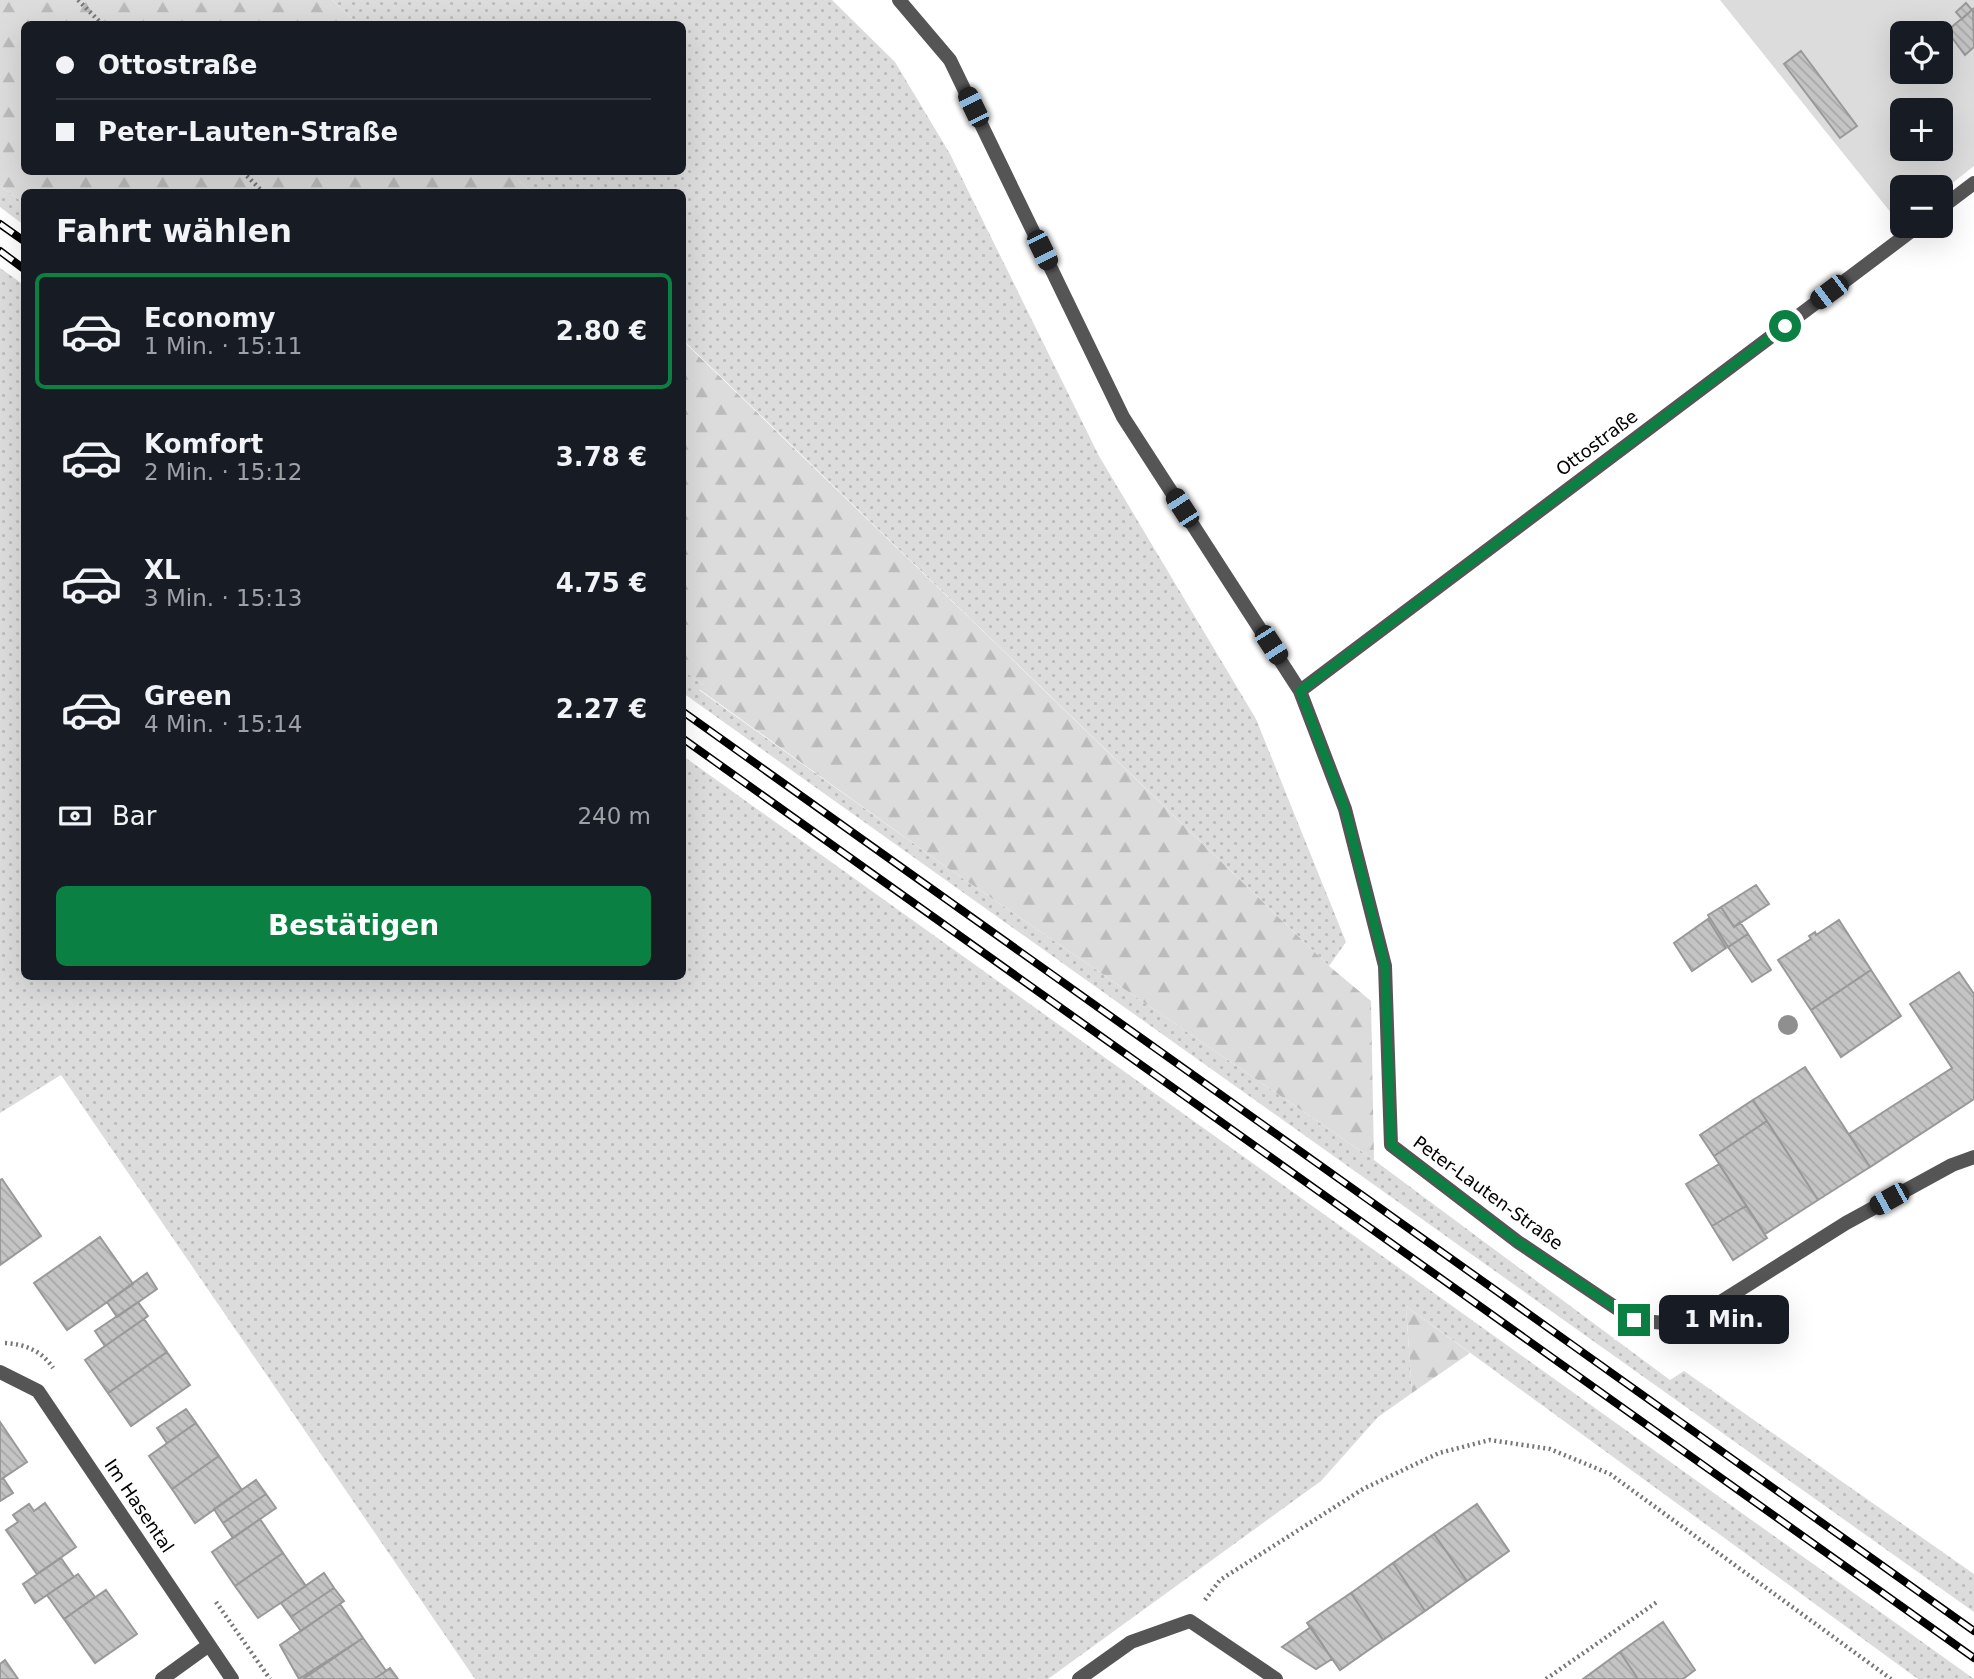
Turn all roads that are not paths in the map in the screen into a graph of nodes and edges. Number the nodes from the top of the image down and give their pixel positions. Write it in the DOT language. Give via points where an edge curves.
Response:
graph roads {
  1 [pos="899,0"];
  2 [pos="1974,183"];
  3 [pos="1953,199"];
  4 [pos="1902,238"];
  5 [pos="1300,691"];
  6 [pos="1974,1157"];
  7 [pos="0,1372"];
  8 [pos="209,1645"];
  9 [pos="162,1679"];
  10 [pos="232,1679"];
  11 [pos="1079,1679"];
  12 [pos="1276,1679"];
  1 -- 5 [label="street, Peter-Lauten-Straße" via="950,60 1123,417"];
  2 -- 3 [label="street"];
  4 -- 5 [label="street, Ottostraße"];
  5 -- 6 [label="street, Peter-Lauten-Straße" via="1345,809 1385,966 1391,1145 1518,1242 1634,1320 1684,1325 1846,1223"];
  7 -- 8 [label="street, Im Hasental" via="38,1391"];
  8 -- 9 [label="street"];
  8 -- 10 [label="street, Im Hasental"];
  11 -- 12 [label="street" via="1131,1642 1190,1621"];
}
